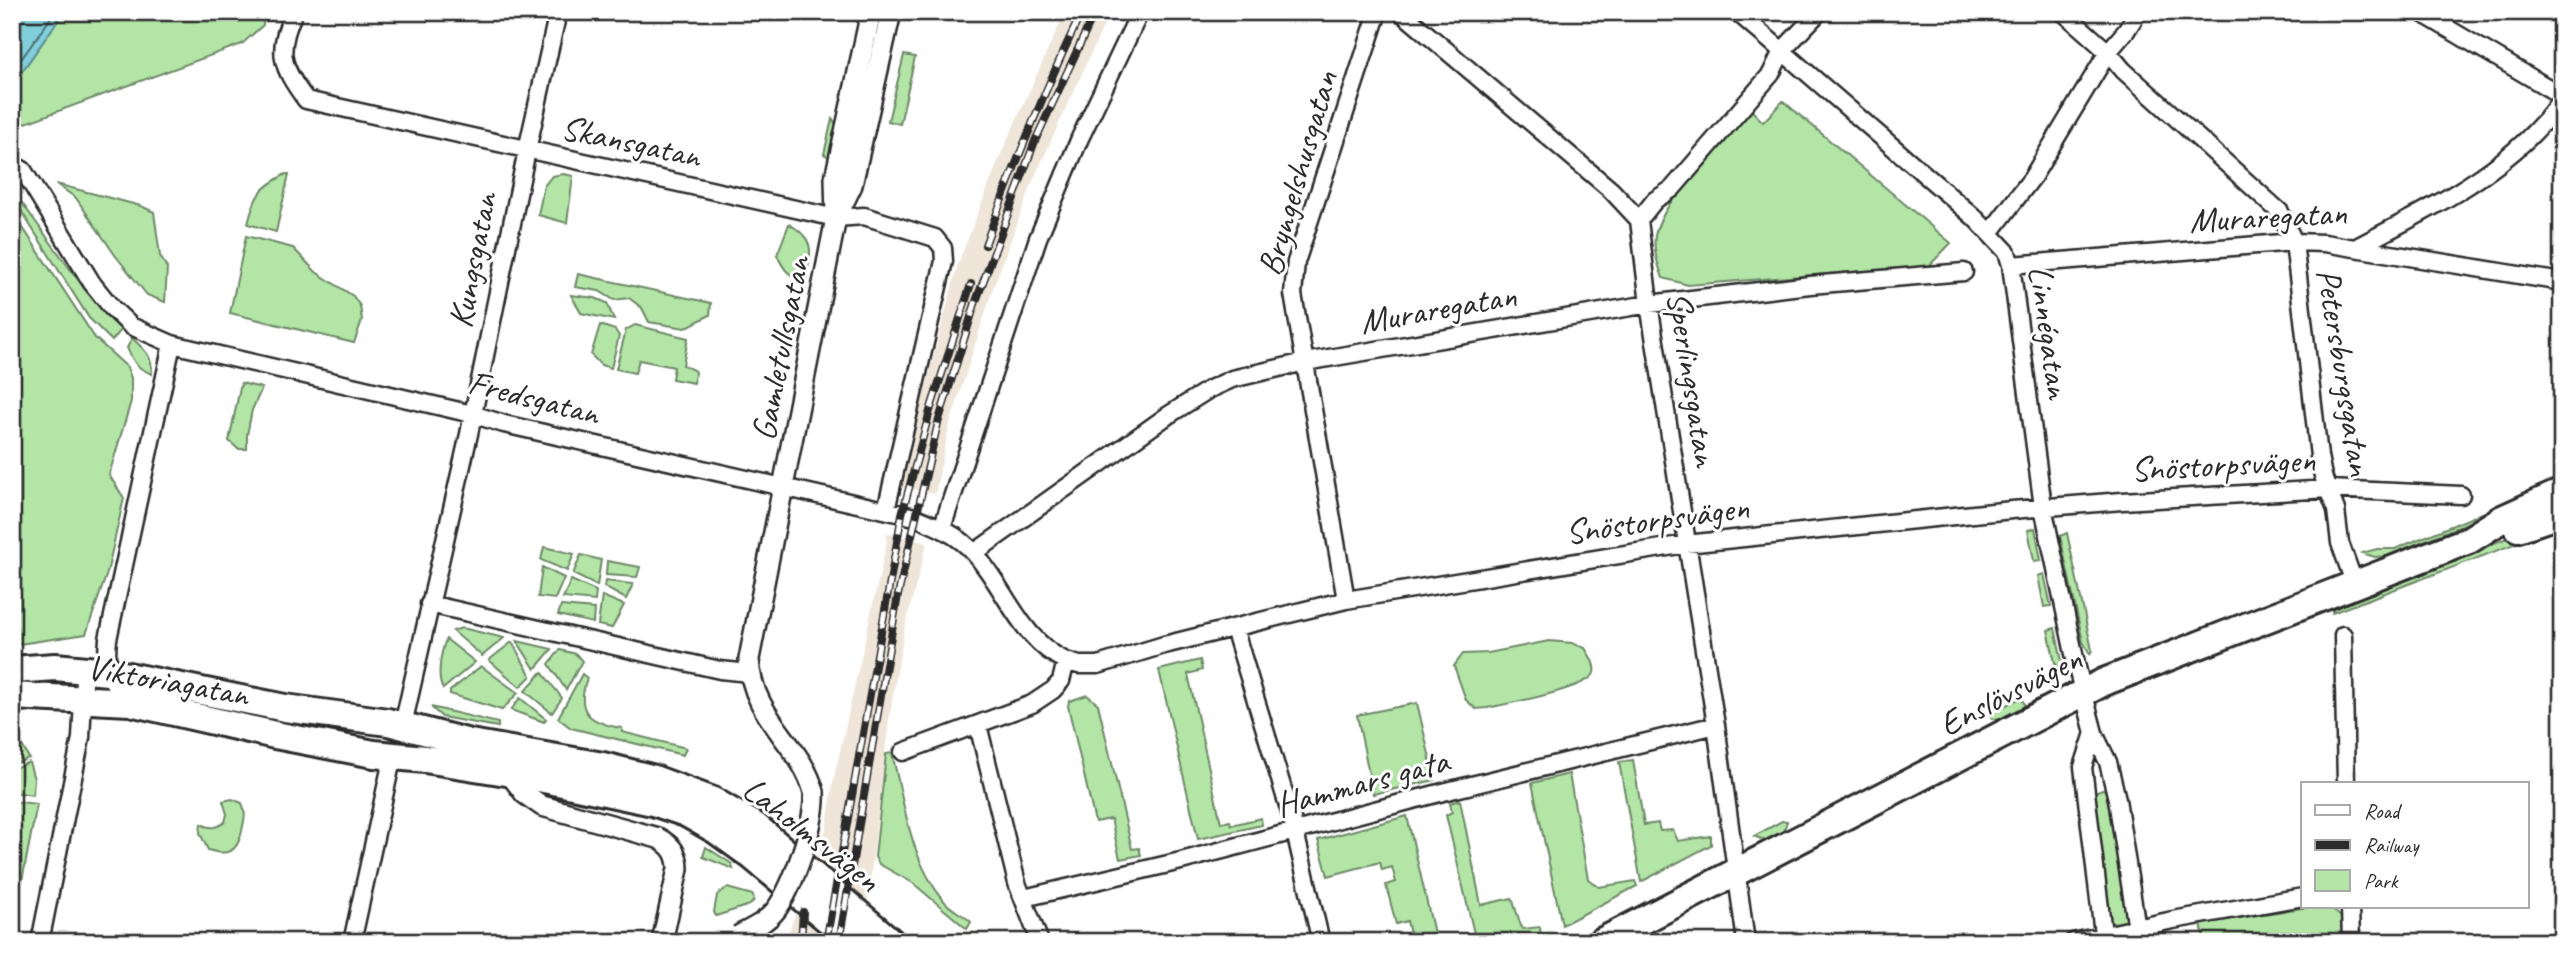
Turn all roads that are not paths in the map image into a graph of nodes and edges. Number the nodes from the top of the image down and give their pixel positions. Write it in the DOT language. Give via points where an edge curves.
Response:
graph roads {
  1 [pos="294,12"];
  2 [pos="558,12"];
  3 [pos="871,12"];
  4 [pos="891,12"];
  5 [pos="1140,12"];
  6 [pos="1378,12"];
  7 [pos="1401,12"];
  8 [pos="1737,12"];
  9 [pos="1819,12"];
  10 [pos="2063,12"];
  11 [pos="2138,12"];
  12 [pos="2420,12"];
  13 [pos="1782,51"];
  14 [pos="2108,52"];
  15 [pos="2562,97"];
  16 [pos="527,150"];
  17 [pos="13,164"];
  18 [pos="836,218"];
  19 [pos="1639,220"];
  20 [pos="1990,233"];
  21 [pos="2294,242"];
  22 [pos="2355,248"];
  23 [pos="2011,265"];
  24 [pos="1964,272"];
  25 [pos="2562,282"];
  26 [pos="1649,304"];
  27 [pos="172,344"];
  28 [pos="1304,362"];
  29 [pos="472,414"];
  30 [pos="784,489"];
  31 [pos="2329,489"];
  32 [pos="2562,492"];
  33 [pos="2461,495"];
  34 [pos="2043,507"];
  35 [pos="886,510"];
  36 [pos="2562,513"];
  37 [pos="942,528"];
  38 [pos="2469,540"];
  39 [pos="1686,544"];
  40 [pos="974,553"];
  41 [pos="2354,585"];
  42 [pos="1346,600"];
  43 [pos="429,604"];
  44 [pos="1234,628"];
  45 [pos="2343,635"];
  46 [pos="1066,661"];
  47 [pos="12,670"];
  48 [pos="750,673"];
  49 [pos="89,680"];
  50 [pos="2083,692"];
  51 [pos="12,696"];
  52 [pos="285,708"];
  53 [pos="403,725"];
  54 [pos="978,725"];
  55 [pos="1716,725"];
  56 [pos="2094,733"];
  57 [pos="275,735"];
  58 [pos="902,752"];
  59 [pos="472,755"];
  60 [pos="390,769"];
  61 [pos="509,773"];
  62 [pos="2346,782"];
  63 [pos="686,801"];
  64 [pos="1295,832"];
  65 [pos="1737,870"];
  66 [pos="2301,897"];
  67 [pos="1024,898"];
  68 [pos="2350,908"];
  69 [pos="2138,935"];
  70 [pos="734,939"];
  71 [pos="2104,939"];
  72 [pos="40,942"];
  73 [pos="352,942"];
  74 [pos="662,942"];
  75 [pos="855,942"];
  76 [pos="891,942"];
  77 [pos="1040,942"];
  78 [pos="1321,942"];
  79 [pos="1601,942"];
  80 [pos="1746,942"];
  81 [pos="2073,942"];
  82 [pos="2351,942"];
  1 -- 16 [label="street, Skansgatan" via="282,41 282,57 288,75 306,100"];
  2 -- 16 [label="street, Kungsgatan"];
  3 -- 18 [label="street, Gamletullsgatan" via="835,178"];
  4 -- 18 [label="street, Gamletullsgatan" via="852,185"];
  5 -- 37 [label="street" via="1038,239"];
  6 -- 28 [label="street, Bryngelshusgatan" via="1296,262 1293,294"];
  7 -- 19 [label="street" via="1601,182"];
  8 -- 13 [label="street, Linnégatan"];
  9 -- 13 [label="street"];
  10 -- 14 [label="street, Petersburgsgatan"];
  11 -- 14 [label="street"];
  12 -- 15 [label="street"];
  13 -- 19 [label="street" via="1771,74"];
  13 -- 20 [label="street, Linnégatan"];
  14 -- 20 [label="street" via="2032,178"];
  14 -- 21 [label="street, Petersburgsgatan" via="2280,212"];
  15 -- 22 [label="street, Muraregatan" via="2552,113 2505,158 2443,201"];
  16 -- 18 [label="street, Skansgatan"];
  16 -- 29 [label="street, Kungsgatan"];
  17 -- 27 [label="street, Fredsgatan" via="23,170 79,263 113,308 131,327"];
  18 -- 30 [label="street, Gamletullsgatan"];
  18 -- 35 [label="street, Skansgatan" via="864,216 929,235 943,248 944,261"];
  19 -- 26 [label="street, Sperlingsgatan"];
  20 -- 23 [label="street, Linnégatan" via="2007,252"];
  21 -- 22 [label="street, Muraregatan"];
  21 -- 23 [label="street, Muraregatan"];
  21 -- 31 [label="street, Petersburgsgatan" via="2319,456"];
  22 -- 25 [label="street"];
  23 -- 34 [label="street, Linnégatan"];
  24 -- 26 [label="street, Muraregatan"];
  26 -- 28 [label="street, Muraregatan"];
  26 -- 39 [label="street, Sperlingsgatan"];
  27 -- 29 [label="street, Fredsgatan"];
  27 -- 49 [label="street" via="108,639"];
  28 -- 40 [label="street, Muraregatan" via="1232,379 1208,390"];
  28 -- 42 [label="street, Bryngelshusgatan"];
  29 -- 30 [label="street, Fredsgatan"];
  29 -- 43 [label="street, Kungsgatan"];
  30 -- 35 [label="street, Fredsgatan"];
  30 -- 48 [label="street, Gamletullsgatan" via="753,633"];
  31 -- 33 [label="street, Snöstorpsvägen"];
  31 -- 34 [label="street, Snöstorpsvägen"];
  31 -- 41 [label="street, Petersburgsgatan"];
  32 -- 38 [label="highway, Enslövsvägen" via="2502,519"];
  34 -- 39 [label="street, Snöstorpsvägen"];
  34 -- 50 [label="street, Linnégatan"];
  35 -- 37 [label="street, Fredsgatan"];
  36 -- 38 [label="highway, Enslövsvägen"];
  37 -- 40 [label="street, Fredsgatan"];
  38 -- 41 [label="highway, Enslövsvägen"];
  39 -- 42 [label="street, Snöstorpsvägen"];
  39 -- 55 [label="street, Sperlingsgatan"];
  40 -- 46 [label="street, Fredsgatan" via="1037,640"];
  41 -- 50 [label="highway, Enslövsvägen"];
  42 -- 44 [label="street, Snöstorpsvägen"];
  43 -- 48 [label="street"];
  43 -- 53 [label="street, Kungsgatan"];
  44 -- 46 [label="street, Snöstorpsvägen" via="1098,665"];
  44 -- 64 [label="street"];
  45 -- 62 [label="street"];
  46 -- 54 [label="street" via="1061,681 1042,698"];
  47 -- 49 [label="highway, Viktoriagatan" via="55,667"];
  48 -- 70 [label="street, bridge" via="766,714 814,792 812,824 783,899 768,919"];
  49 -- 51 [label="highway, Viktoriagatan" via="49,697"];
  49 -- 52 [label="highway, Viktoriagatan"];
  49 -- 57 [label="highway, Viktoriagatan" via="130,702"];
  49 -- 72 [label="street"];
  50 -- 56 [label="street, Linnégatan"];
  50 -- 65 [label="highway, Enslövsvägen"];
  52 -- 53 [label="highway, Viktoriagatan"];
  52 -- 59 [label="highway, Viktoriagatan" via="356,730"];
  53 -- 59 [label="highway, Viktoriagatan"];
  54 -- 58 [label="street"];
  54 -- 67 [label="street"];
  55 -- 64 [label="street, Hammars gata"];
  55 -- 65 [label="street, Sperlingsgatan"];
  56 -- 69 [label="street, Linnégatan" via="2108,762 2117,799"];
  56 -- 71 [label="street" via="2083,767"];
  57 -- 59 [label="highway, Viktoriagatan" via="374,754 425,759"];
  57 -- 60 [label="highway, Viktoriagatan" via="350,762"];
  59 -- 60 [label="highway, Viktoriagatan"];
  59 -- 61 [label="highway, Viktoriagatan"];
  59 -- 63 [label="highway, Viktoriagatan" via="603,766"];
  60 -- 73 [label="street"];
  61 -- 63 [label="highway, Viktoriagatan"];
  61 -- 74 [label="street" via="525,794 542,806 666,842 678,858"];
  63 -- 75 [label="highway, Laholmsvägen"];
  63 -- 76 [label="highway, Laholmsvägen" via="713,801 755,826"];
  64 -- 67 [label="street, Hammars gata"];
  64 -- 78 [label="street"];
  65 -- 79 [label="highway, Enslövsvägen"];
  65 -- 80 [label="street, Sperlingsgatan"];
  66 -- 69 [label="street" via="2173,920"];
  67 -- 77 [label="street"];
  68 -- 82 [label="street"];
  69 -- 71 [label="street"];
  71 -- 81 [label="street"];
}
